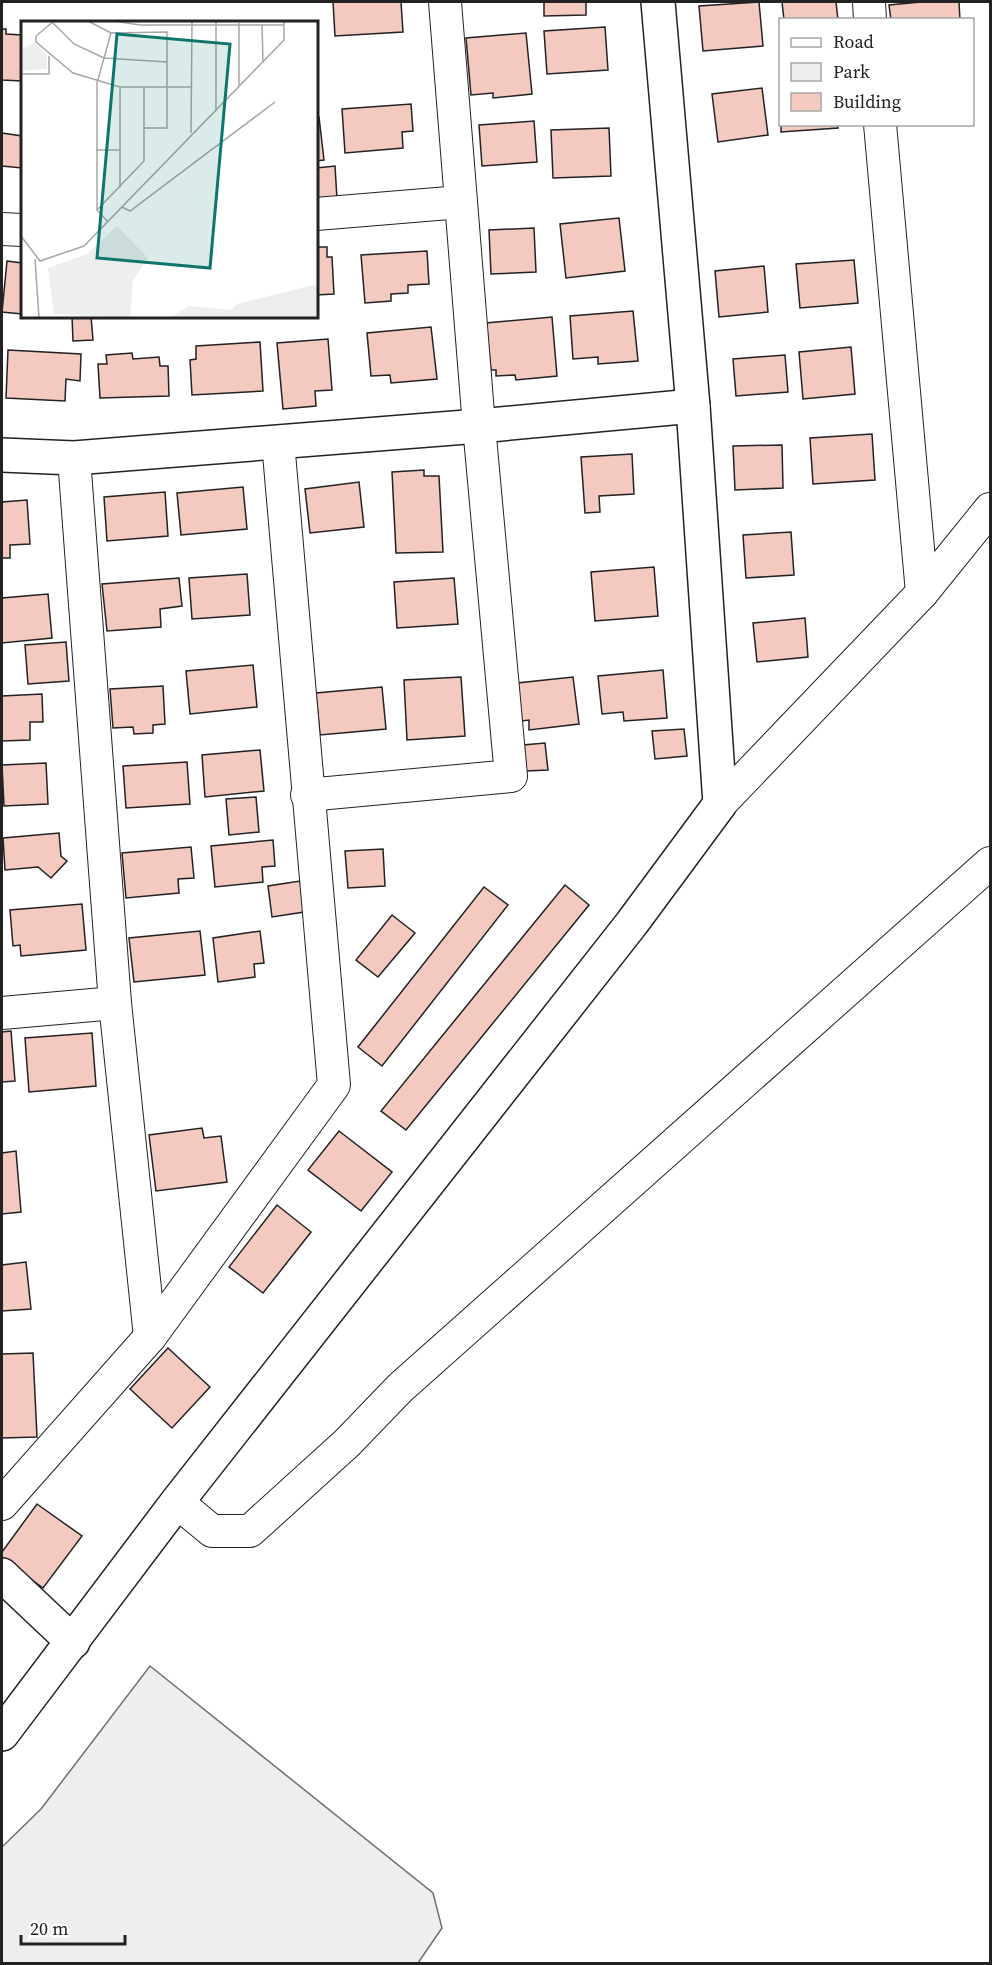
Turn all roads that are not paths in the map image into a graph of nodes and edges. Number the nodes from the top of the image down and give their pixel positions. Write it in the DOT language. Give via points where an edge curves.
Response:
graph roads {
  1 [pos="445,2"];
  2 [pos="658,2"];
  3 [pos="869,2"];
  4 [pos="870,18"];
  5 [pos="880,126"];
  6 [pos="461,202"];
  7 [pos="318,214"];
  8 [pos="2,229"];
  9 [pos="21,230"];
  10 [pos="693,405"];
  11 [pos="479,426"];
  12 [pos="278,442"];
  13 [pos="2,455"];
  14 [pos="74,458"];
  15 [pos="990,509"];
  16 [pos="922,593"];
  17 [pos="307,795"];
  18 [pos="720,804"];
  19 [pos="990,863"];
  20 [pos="115,1003"];
  21 [pos="2,1013"];
  22 [pos="150,1337"];
  23 [pos="177,1502"];
  24 [pos="2,1503"];
  25 [pos="2,1575"];
  26 [pos="73,1642"];
  27 [pos="2,1734"];
  1 -- 6 [label="street"];
  2 -- 10 [label="street"];
  3 -- 4 [label="street"];
  5 -- 16 [label="street"];
  6 -- 7 [label="street"];
  6 -- 11 [label="street"];
  8 -- 9 [label="street"];
  10 -- 11 [label="street"];
  10 -- 18 [label="street"];
  11 -- 12 [label="street"];
  11 -- 17 [label="street" via="511,776"];
  12 -- 14 [label="street"];
  12 -- 17 [label="street"];
  13 -- 14 [label="street"];
  14 -- 20 [label="street"];
  15 -- 16 [label="street"];
  16 -- 18 [label="street"];
  17 -- 22 [label="street" via="334,1085"];
  18 -- 23 [label="street" via="632,923"];
  19 -- 23 [label="street" via="400,1388 250,1531 212,1530"];
  20 -- 21 [label="street"];
  20 -- 22 [label="street"];
  22 -- 24 [label="street"];
  23 -- 26 [label="street"];
  25 -- 26 [label="street"];
  26 -- 27 [label="street"];
}
